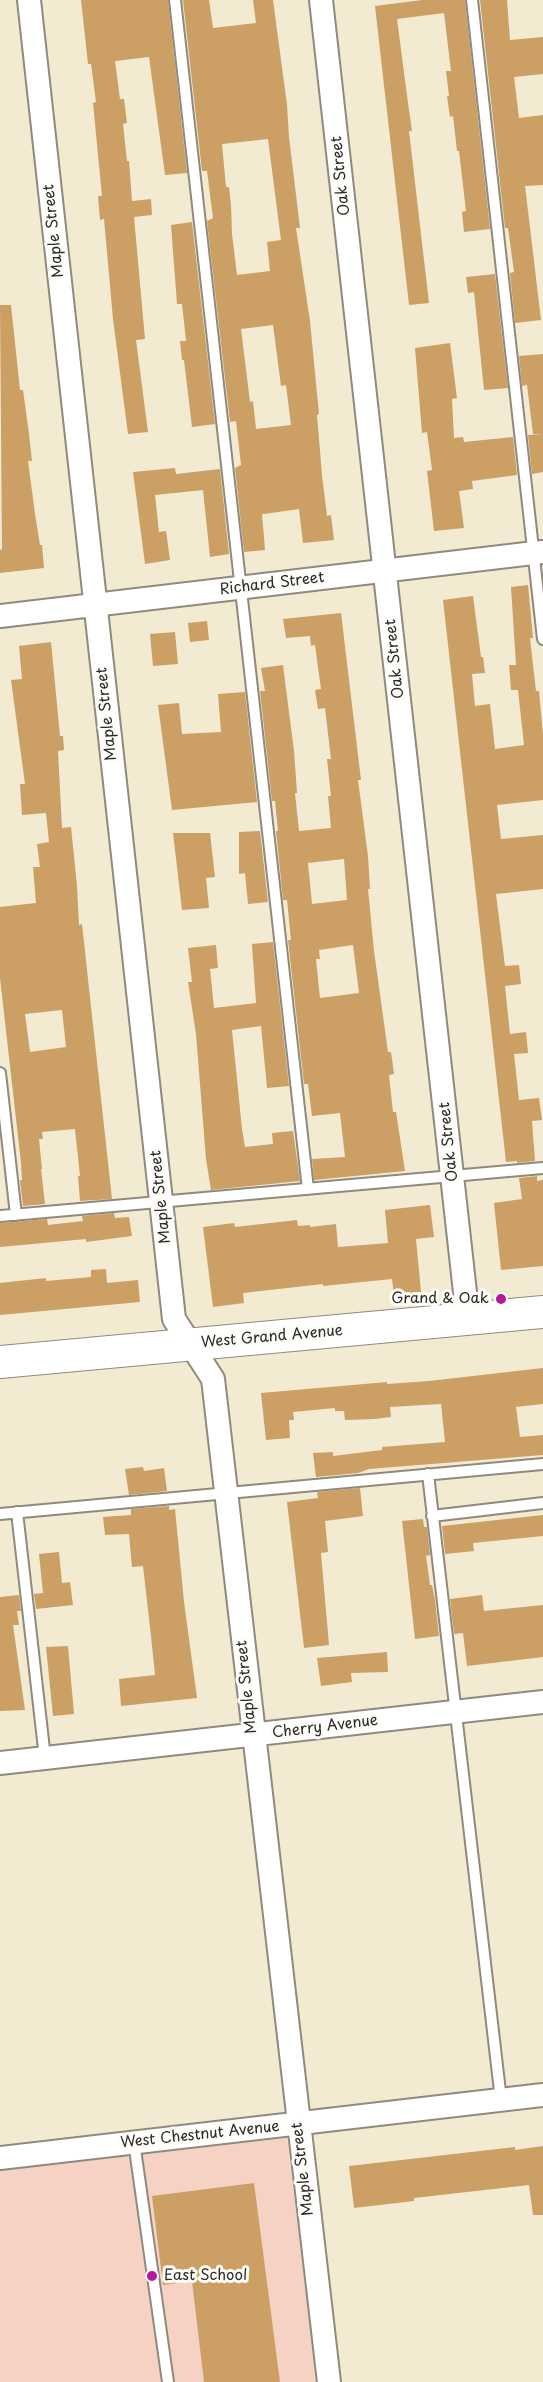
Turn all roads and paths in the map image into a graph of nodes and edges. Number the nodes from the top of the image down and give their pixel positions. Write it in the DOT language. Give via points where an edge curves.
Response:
graph roads {
  1 [pos="28,0"];
  2 [pos="175,0"];
  3 [pos="321,0"];
  4 [pos="472,0"];
  5 [pos="538,553"];
  6 [pos="385,571"];
  7 [pos="241,588"];
  8 [pos="95,605"];
  9 [pos="0,616"];
  10 [pos="543,639"];
  11 [pos="0,1073"];
  12 [pos="543,1168"];
  13 [pos="452,1177"];
  14 [pos="308,1189"];
  15 [pos="161,1202"];
  16 [pos="16,1215"];
  17 [pos="0,1216"];
  18 [pos="543,1312"];
  19 [pos="468,1319"];
  20 [pos="192,1344"];
  21 [pos="0,1362"];
  22 [pos="543,1464"];
  23 [pos="428,1474"];
  24 [pos="226,1492"];
  25 [pos="543,1503"];
  26 [pos="17,1512"];
  27 [pos="0,1514"];
  28 [pos="432,1515"];
  29 [pos="543,1702"];
  30 [pos="454,1712"];
  31 [pos="253,1735"];
  32 [pos="45,1758"];
  33 [pos="0,1763"];
  34 [pos="543,2095"];
  35 [pos="501,2100"];
  36 [pos="297,2124"];
  37 [pos="134,2142"];
  38 [pos="0,2158"];
  39 [pos="168,2382"];
  40 [pos="329,2382"];
  1 -- 8 [label="street, Maple Street"];
  2 -- 7 [label="lane"];
  3 -- 6 [label="street, Oak Street"];
  4 -- 5 [label="lane"];
  5 -- 6 [label="street, Richard Street"];
  5 -- 10 [label="lane"];
  6 -- 7 [label="street, Richard Street"];
  6 -- 13 [label="street, Oak Street"];
  7 -- 8 [label="street, Richard Street"];
  7 -- 14 [label="lane"];
  8 -- 9 [label="street, Richard Street"];
  8 -- 15 [label="street, Maple Street"];
  11 -- 16 [label="lane"];
  12 -- 13 [label="lane"];
  13 -- 14 [label="lane"];
  13 -- 19 [label="street, Oak Street"];
  14 -- 15 [label="lane"];
  15 -- 16 [label="lane"];
  15 -- 20 [label="street, Maple Street" via="174,1319"];
  16 -- 17 [label="lane"];
  18 -- 19 [label="main road, West Grand Avenue"];
  19 -- 20 [label="main road, West Grand Avenue"];
  20 -- 21 [label="main road, West Grand Avenue"];
  20 -- 24 [label="street, Maple Street" via="213,1379"];
  22 -- 23 [label="lane"];
  23 -- 24 [label="lane"];
  23 -- 28 [label="lane"];
  24 -- 26 [label="lane"];
  24 -- 31 [label="street, Maple Street"];
  25 -- 28 [label="lane"];
  26 -- 27 [label="lane"];
  26 -- 32 [label="lane"];
  28 -- 30 [label="lane"];
  29 -- 30 [label="street, Cherry Avenue"];
  30 -- 31 [label="street, Cherry Avenue"];
  30 -- 35 [label="lane"];
  31 -- 32 [label="street, Cherry Avenue"];
  31 -- 36 [label="street, Maple Street"];
  32 -- 33 [label="street, Cherry Avenue"];
  34 -- 35 [label="street, West Chestnut Avenue"];
  35 -- 36 [label="street, West Chestnut Avenue"];
  36 -- 37 [label="street, West Chestnut Avenue"];
  36 -- 40 [label="street, Maple Street"];
  37 -- 38 [label="street, West Chestnut Avenue"];
  37 -- 39 [label="lane"];
}
